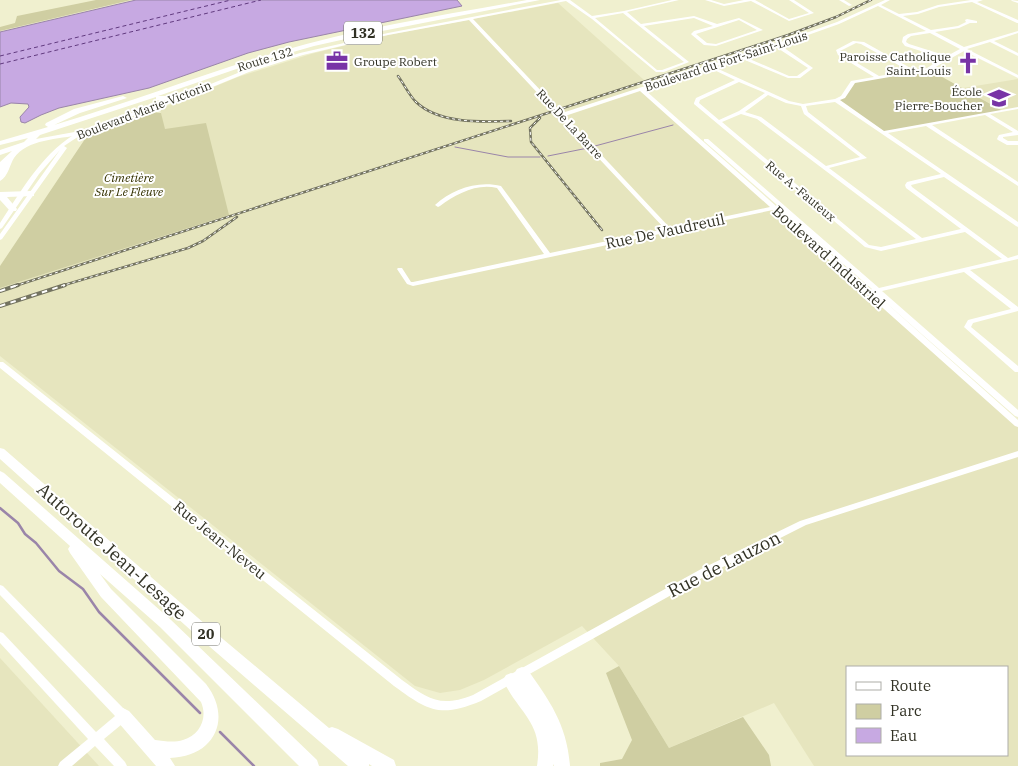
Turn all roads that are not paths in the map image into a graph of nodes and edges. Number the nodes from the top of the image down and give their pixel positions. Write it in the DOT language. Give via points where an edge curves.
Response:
graph roads {
  1 [pos="520,0"];
  2 [pos="537,0"];
  3 [pos="567,0"];
  4 [pos="677,0"];
  5 [pos="707,0"];
  6 [pos="751,0"];
  7 [pos="791,0"];
  8 [pos="840,0"];
  9 [pos="888,0"];
  10 [pos="981,0"];
  11 [pos="1013,0"];
  12 [pos="972,1"];
  13 [pos="1018,2"];
  14 [pos="933,3"];
  15 [pos="850,5"];
  16 [pos="880,5"];
  17 [pos="938,6"];
  18 [pos="624,12"];
  19 [pos="900,15"];
  20 [pos="591,17"];
  21 [pos="470,18"];
  22 [pos="969,22"];
  23 [pos="1018,22"];
  24 [pos="641,25"];
  25 [pos="716,25"];
  26 [pos="931,32"];
  27 [pos="1018,32"];
  28 [pos="990,40"];
  29 [pos="777,45"];
  30 [pos="963,49"];
  31 [pos="1018,55"];
  32 [pos="741,57"];
  33 [pos="947,58"];
  34 [pos="710,67"];
  35 [pos="912,72"];
  36 [pos="207,77"];
  37 [pos="877,77"];
  38 [pos="1018,77"];
  39 [pos="192,79"];
  40 [pos="738,80"];
  41 [pos="643,88"];
  42 [pos="768,93"];
  43 [pos="178,98"];
  44 [pos="836,100"];
  45 [pos="803,105"];
  46 [pos="1018,108"];
  47 [pos="741,112"];
  48 [pos="986,114"];
  49 [pos="562,115"];
  50 [pos="719,122"];
  51 [pos="928,125"];
  52 [pos="71,127"];
  53 [pos="884,132"];
  54 [pos="80,133"];
  55 [pos="1018,133"];
  56 [pos="40,140"];
  57 [pos="0,141"];
  58 [pos="1018,142"];
  59 [pos="66,143"];
  60 [pos="0,148"];
  61 [pos="0,153"];
  62 [pos="11,157"];
  63 [pos="0,166"];
  64 [pos="824,168"];
  65 [pos="945,175"];
  66 [pos="0,178"];
  67 [pos="1018,184"];
  68 [pos="27,194"];
  69 [pos="0,195"];
  70 [pos="438,204"];
  71 [pos="778,207"];
  72 [pos="13,209"];
  73 [pos="1018,225"];
  74 [pos="0,227"];
  75 [pos="669,230"];
  76 [pos="965,230"];
  77 [pos="0,238"];
  78 [pos="920,239"];
  79 [pos="548,255"];
  80 [pos="1018,257"];
  81 [pos="1007,260"];
  82 [pos="400,269"];
  83 [pos="966,270"];
  84 [pos="873,292"];
  85 [pos="1017,309"];
  86 [pos="1018,360"];
  87 [pos="1009,362"];
  88 [pos="0,364"];
  89 [pos="1018,370"];
  90 [pos="1014,414"];
  91 [pos="1018,424"];
  92 [pos="0,452"];
  93 [pos="1018,454"];
  94 [pos="0,476"];
  95 [pos="65,536"];
  96 [pos="0,589"];
  97 [pos="0,636"];
  98 [pos="516,677"];
  99 [pos="446,707"];
  100 [pos="123,716"];
  101 [pos="308,723"];
  102 [pos="96,739"];
  103 [pos="153,748"];
  104 [pos="64,766"];
  105 [pos="121,766"];
  106 [pos="167,766"];
  107 [pos="310,766"];
  108 [pos="361,766"];
  109 [pos="388,766"];
  110 [pos="545,766"];
  111 [pos="562,766"];
  1 -- 39 [label="highway, Route 132 / 132" via="328,37"];
  2 -- 36 [label="highway, Route 132 / 132" via="332,40"];
  3 -- 20 [label="street"];
  3 -- 21 [label="street, Boulevard Marie-Victorin"];
  4 -- 18 [label="street"];
  5 -- 6 [label="street" via="724,5"];
  6 -- 7 [label="street" via="789,20 812,13"];
  8 -- 15 [label="street"];
  9 -- 16 [label="street, Boulevard du Fort-Saint-Louis"];
  10 -- 12 [label="street"];
  11 -- 13 [label="street"];
  12 -- 17 [label="street"];
  12 -- 23 [label="street"];
  14 -- 17 [label="street"];
  16 -- 19 [label="street"];
  16 -- 29 [label="street, Boulevard du Fort-Saint-Louis"];
  17 -- 19 [label="street"];
  18 -- 20 [label="street"];
  18 -- 24 [label="street"];
  19 -- 26 [label="street"];
  20 -- 24 [label="street" via="656,71 687,62"];
  21 -- 43 [label="street, Boulevard Marie-Victorin" via="296,56 240,73"];
  21 -- 49 [label="street, Rue De La Barre"];
  22 -- 26 [label="street"];
  24 -- 25 [label="street" via="694,17"];
  25 -- 25 [label="street" via="742,19 761,30 716,45 706,44 694,34"];
  26 -- 30 [label="street"];
  26 -- 33 [label="street" via="910,35 904,42"];
  27 -- 28 [label="street"];
  28 -- 30 [label="street"];
  28 -- 31 [label="street"];
  29 -- 32 [label="street, Boulevard du Fort-Saint-Louis"];
  29 -- 32 [label="street" via="810,68 798,77 788,77"];
  30 -- 33 [label="street"];
  30 -- 38 [label="street"];
  32 -- 34 [label="street, Boulevard du Fort-Saint-Louis"];
  33 -- 35 [label="street" via="928,69"];
  34 -- 40 [label="street"];
  34 -- 41 [label="street, Boulevard du Fort-Saint-Louis"];
  35 -- 37 [label="street"];
  35 -- 37 [label="street" via="862,43 855,42 838,51"];
  36 -- 52 [label="highway"];
  36 -- 57 [label="highway, Route 132 / 132" via="56,128"];
  37 -- 44 [label="street" via="853,82 844,97"];
  39 -- 57 [label="highway, Route 132 / 132"];
  39 -- 62 [label="highway" via="85,108 56,120"];
  40 -- 42 [label="street"];
  40 -- 50 [label="street, Rue A.-Fauteux" via="696,101"];
  41 -- 49 [label="street, Boulevard du Fort-Saint-Louis"];
  41 -- 71 [label="street, Boulevard Industriel"];
  42 -- 45 [label="street"];
  42 -- 47 [label="street"];
  43 -- 52 [label="highway" via="164,97"];
  43 -- 54 [label="street, Boulevard Marie-Victorin"];
  43 -- 59 [label="street, Boulevard Marie-Victorin"];
  44 -- 45 [label="street"];
  44 -- 53 [label="street"];
  45 -- 64 [label="street" via="806,112 864,158"];
  46 -- 48 [label="street"];
  47 -- 50 [label="street"];
  47 -- 64 [label="street" via="759,118"];
  48 -- 51 [label="street"];
  48 -- 55 [label="street"];
  49 -- 75 [label="street, Rue De La Barre"];
  50 -- 78 [label="street, Rue A.-Fauteux" via="867,246 881,248"];
  51 -- 53 [label="street"];
  51 -- 67 [label="street"];
  52 -- 60 [label="highway"];
  53 -- 65 [label="street"];
  54 -- 56 [label="highway"];
  54 -- 59 [label="street, Boulevard Marie-Victorin"];
  55 -- 58 [label="street" via="1001,136 1000,139 1007,143"];
  56 -- 59 [label="highway"];
  56 -- 61 [label="highway"];
  59 -- 68 [label="street, Boulevard Marie-Victorin" via="54,152"];
  62 -- 63 [label="highway"];
  62 -- 66 [label="highway"];
  64 -- 78 [label="street"];
  65 -- 73 [label="street"];
  65 -- 76 [label="street" via="908,185"];
  68 -- 69 [label="highway"];
  68 -- 72 [label="street, Boulevard Marie-Victorin"];
  68 -- 77 [label="street, Boulevard Marie-Victorin"];
  69 -- 72 [label="highway"];
  70 -- 79 [label="street" via="455,193 485,185 499,186"];
  71 -- 75 [label="street, Rue De Vaudreuil"];
  71 -- 84 [label="street, Boulevard Industriel"];
  72 -- 74 [label="street, Boulevard Marie-Victorin"];
  75 -- 79 [label="street, Rue De Vaudreuil"];
  76 -- 78 [label="street, Rue A.-Fauteux"];
  76 -- 81 [label="street"];
  79 -- 82 [label="street, Rue De Vaudreuil" via="413,284"];
  80 -- 81 [label="street"];
  81 -- 83 [label="street"];
  83 -- 84 [label="street"];
  83 -- 85 [label="street"];
  84 -- 90 [label="street, Boulevard Industriel"];
  85 -- 87 [label="street" via="970,322 967,327"];
  86 -- 87 [label="street"];
  87 -- 89 [label="street"];
  88 -- 99 [label="street, Rue Jean-Neveu" via="398,683 427,703"];
  90 -- 91 [label="street, Boulevard Industriel"];
  92 -- 101 [label="highway, Autoroute Jean-Lesage / 20"];
  93 -- 98 [label="street, Rue de Lauzon" via="803,523 706,571"];
  94 -- 95 [label="highway, Autoroute Jean-Lesage / 20"];
  95 -- 103 [label="highway" via="106,593 211,703 212,720 198,740 180,749"];
  95 -- 107 [label="highway, Autoroute Jean-Lesage / 20" via="165,623"];
  96 -- 100 [label="street"];
  97 -- 102 [label="street"];
  98 -- 99 [label="street, Rue de Lauzon" via="468,702"];
  98 -- 110 [label="highway" via="544,731 548,750"];
  98 -- 111 [label="highway" via="557,729"];
  100 -- 102 [label="street"];
  100 -- 103 [label="highway"];
  101 -- 108 [label="highway, Autoroute Jean-Lesage / 20"];
  101 -- 109 [label="highway"];
  102 -- 104 [label="street"];
  102 -- 105 [label="street"];
  103 -- 106 [label="highway"];
}
